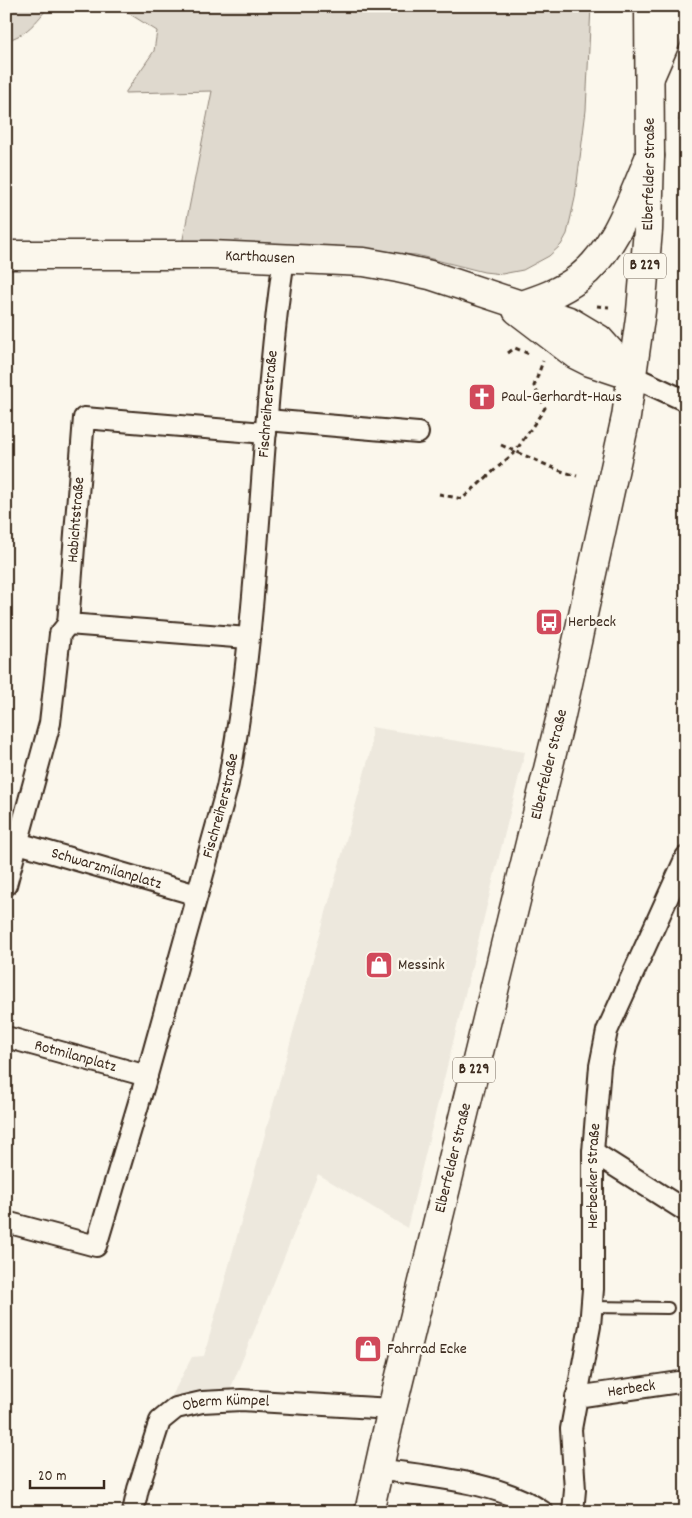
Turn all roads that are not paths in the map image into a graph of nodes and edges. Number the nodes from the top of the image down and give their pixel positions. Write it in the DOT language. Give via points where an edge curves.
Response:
graph roads {
  1 [pos="649,6"];
  2 [pos="681,6"];
  3 [pos="650,78"];
  4 [pos="650,155"];
  5 [pos="6,255"];
  6 [pos="284,258"];
  7 [pos="514,304"];
  8 [pos="632,376"];
  9 [pos="686,401"];
  10 [pos="266,427"];
  11 [pos="418,432"];
  12 [pos="68,624"];
  13 [pos="248,638"];
  14 [pos="18,843"];
  15 [pos="686,857"];
  16 [pos="6,885"];
  17 [pos="197,896"];
  18 [pos="6,1037"];
  19 [pos="147,1076"];
  20 [pos="593,1152"];
  21 [pos="686,1211"];
  22 [pos="6,1222"];
  23 [pos="592,1307"];
  24 [pos="668,1308"];
  25 [pos="686,1381"];
  26 [pos="576,1398"];
  27 [pos="392,1409"];
  28 [pos="378,1468"];
  29 [pos="133,1512"];
  30 [pos="370,1512"];
  31 [pos="543,1512"];
  32 [pos="574,1512"];
  1 -- 3 [label="main road, Elberfelder Straße / B 229"];
  2 -- 3 [label="main road"];
  3 -- 4 [label="main road, Elberfelder Straße / B 229"];
  4 -- 7 [label="main road" via="620,224 602,255 578,279 566,286"];
  4 -- 8 [label="main road, Elberfelder Straße / B 229" via="643,291"];
  5 -- 6 [label="main road, Karthausen" via="124,253"];
  6 -- 7 [label="main road, Karthausen" via="364,262 398,268"];
  6 -- 10 [label="street, Fischreiherstraße" via="275,317"];
  7 -- 8 [label="main road, Karthausen" via="576,355"];
  8 -- 9 [label="street"];
  8 -- 27 [label="main road, Elberfelder Straße / B 229" via="624,429 578,642"];
  10 -- 11 [label="street"];
  10 -- 12 [label="street, Habichtstraße" via="84,418"];
  10 -- 13 [label="street, Fischreiherstraße"];
  12 -- 13 [label="street"];
  12 -- 14 [label="street" via="60,634 50,723"];
  13 -- 17 [label="street, Fischreiherstraße" via="236,742 227,788"];
  14 -- 16 [label="street"];
  14 -- 17 [label="street, Schwarzmilanplatz"];
  15 -- 20 [label="street, Herbecker Straße" via="607,1031 600,1066"];
  17 -- 19 [label="street, Fischreiherstraße"];
  18 -- 19 [label="street, Rotmilanplatz"];
  19 -- 22 [label="street, Fischreiherstraße" via="96,1246"];
  20 -- 21 [label="street"];
  20 -- 23 [label="street, Herbecker Straße"];
  23 -- 24 [label="lane"];
  23 -- 26 [label="street, Herbecker Straße"];
  25 -- 26 [label="street, Herbeck"];
  26 -- 32 [label="street, Herbecker Straße" via="572,1429"];
  27 -- 28 [label="main road, Elberfelder Straße / B 229"];
  27 -- 29 [label="street, Oberm Kümpel" via="241,1400 202,1402 176,1408 160,1421"];
  28 -- 30 [label="main road, Elberfelder Straße / B 229"];
  28 -- 31 [label="street" via="496,1490 519,1498"];
}
